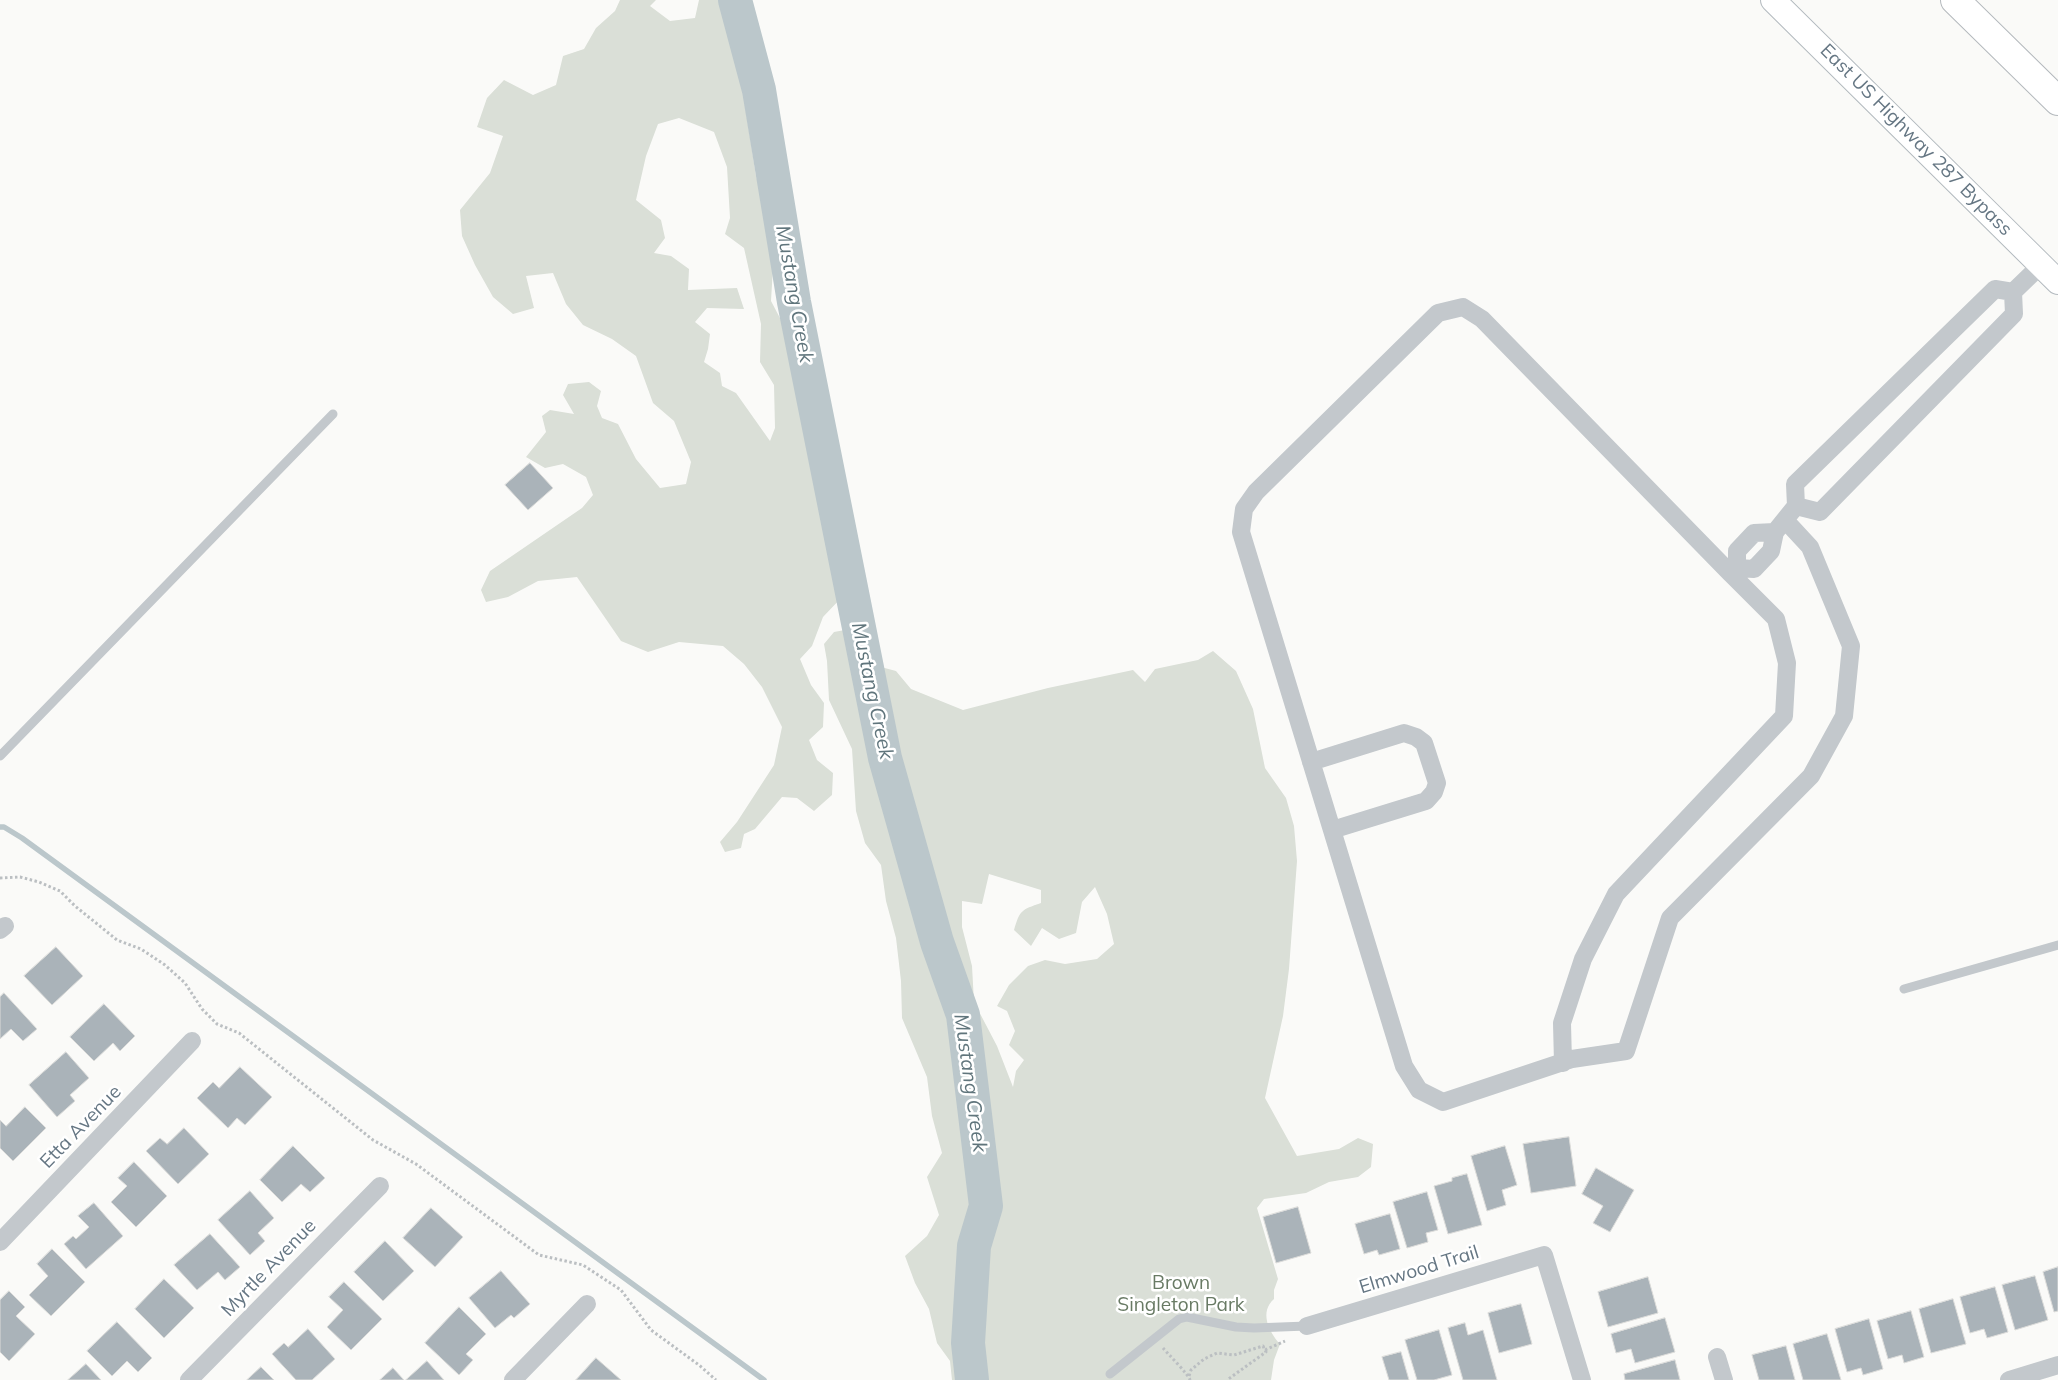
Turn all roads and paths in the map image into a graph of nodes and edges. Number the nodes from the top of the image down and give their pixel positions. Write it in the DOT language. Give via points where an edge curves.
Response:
graph roads {
  1 [pos="1774,0"];
  2 [pos="1955,0"];
  3 [pos="2058,101"];
  4 [pos="2041,265"];
  5 [pos="2058,282"];
  6 [pos="2013,292"];
  7 [pos="333,414"];
  8 [pos="1796,506"];
  9 [pos="1780,526"];
  10 [pos="1734,571"];
  11 [pos="0,756"];
  12 [pos="1311,762"];
  13 [pos="1332,830"];
  14 [pos="0,878"];
  15 [pos="2058,945"];
  16 [pos="1904,989"];
  17 [pos="192,1041"];
  18 [pos="1563,1063"];
  19 [pos="380,1186"];
  20 [pos="0,1242"];
  21 [pos="587,1304"];
  22 [pos="1306,1326"];
  23 [pos="1154,1338"];
  24 [pos="1717,1357"];
  25 [pos="2058,1365"];
  26 [pos="1110,1374"];
  27 [pos="1189,1378"];
  28 [pos="189,1380"];
  29 [pos="514,1380"];
  30 [pos="716,1380"];
  31 [pos="1227,1380"];
  32 [pos="1582,1380"];
  33 [pos="1724,1380"];
  34 [pos="2009,1380"];
  1 -- 4 [label="main road, East US Highway 287 Bypass"];
  2 -- 3 [label="highway"];
  4 -- 5 [label="main road, East US Highway 287 Bypass"];
  4 -- 6 [label="street"];
  6 -- 8 [label="street" via="1995,289 1795,484"];
  6 -- 8 [label="street" via="2014,314 1820,512"];
  7 -- 11 [label="lane"];
  8 -- 9 [label="street"];
  9 -- 10 [label="street" via="1772,551 1754,569"];
  9 -- 10 [label="street" via="1754,533 1737,551"];
  9 -- 18 [label="street" via="1810,547 1851,646 1844,716 1811,776 1670,918 1626,1051"];
  10 -- 12 [label="street" via="1482,320 1463,307 1438,313 1256,492 1244,509 1241,532"];
  10 -- 18 [label="street" via="1776,619 1787,663 1784,716 1616,894 1583,959 1562,1023"];
  12 -- 13 [label="street"];
  12 -- 13 [label="street" via="1404,733 1424,744 1436,783 1434,792 1426,801"];
  13 -- 18 [label="street" via="1404,1066 1419,1090 1443,1102"];
  14 -- 30 [label="path" via="20,877 60,891 116,940 141,949 165,965 185,983 202,1009 217,1024 239,1033 373,1140 416,1164 539,1255 583,1265 621,1290 651,1330"];
  15 -- 16 [label="lane"];
  17 -- 20 [label="street, Etta Avenue"];
  19 -- 28 [label="street, Myrtle Avenue"];
  21 -- 29 [label="street"];
  22 -- 23 [label="lane" via="1254,1328 1187,1317 1179,1319"];
  22 -- 32 [label="street, Elmwood Trail" via="1544,1255"];
  23 -- 26 [label="lane"];
  23 -- 27 [label="path"];
  24 -- 33 [label="street"];
  25 -- 34 [label="street"];
  27 -- 31 [label="path" via="1191,1370 1217,1353 1234,1355 1263,1346 1266,1352"];
}
